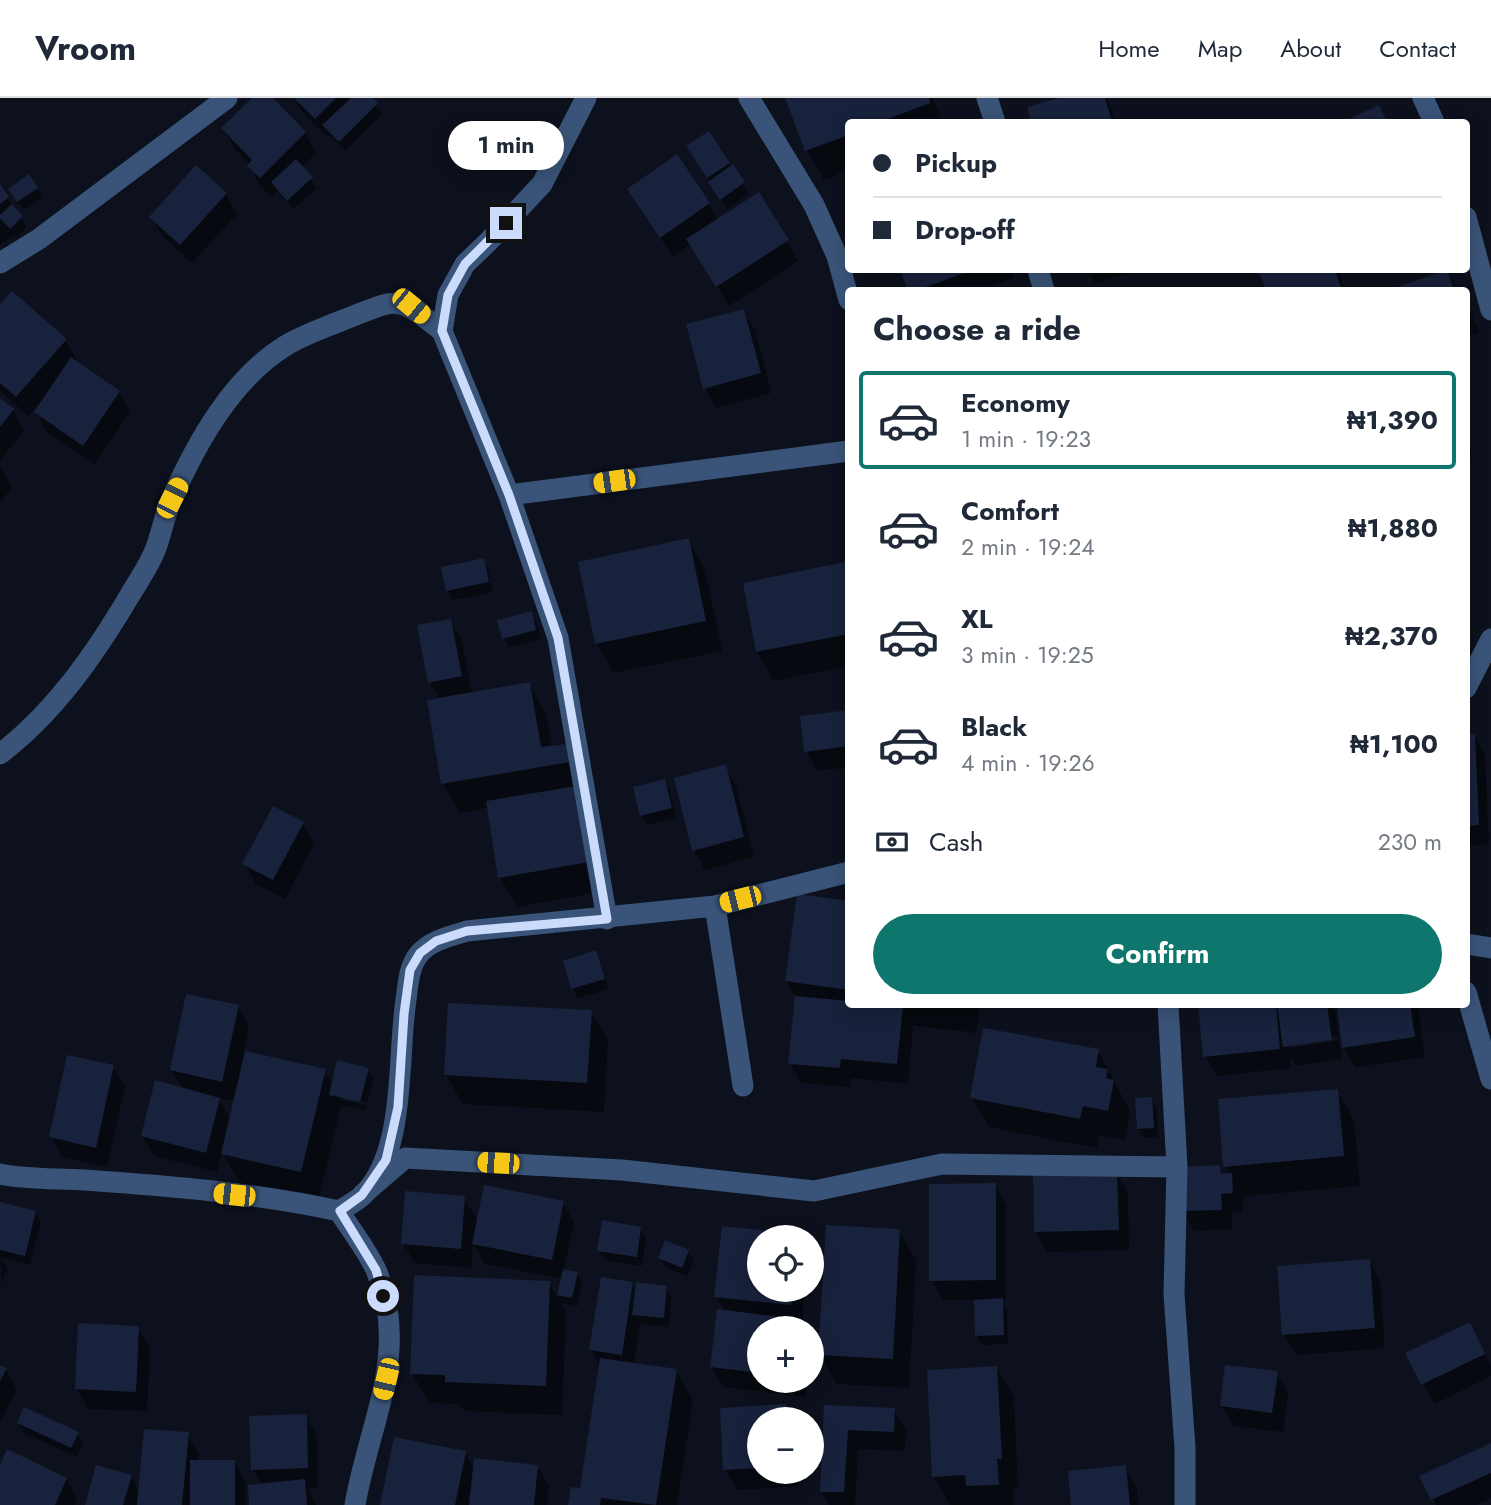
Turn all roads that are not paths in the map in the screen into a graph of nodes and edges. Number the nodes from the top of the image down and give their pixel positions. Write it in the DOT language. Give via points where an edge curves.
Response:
graph roads {
  1 [pos="227,98"];
  2 [pos="586,98"];
  3 [pos="748,98"];
  4 [pos="987,98"];
  5 [pos="1423,98"];
  6 [pos="994,119"];
  7 [pos="1433,119"];
  8 [pos="1470,232"];
  9 [pos="0,263"];
  10 [pos="845,287"];
  11 [pos="1491,310"];
  12 [pos="442,331"];
  13 [pos="845,452"];
  14 [pos="509,495"];
  15 [pos="1491,639"];
  16 [pos="1470,680"];
  17 [pos="0,754"];
  18 [pos="845,873"];
  19 [pos="715,906"];
  20 [pos="607,919"];
  21 [pos="1470,944"];
  22 [pos="1491,947"];
  23 [pos="1470,1006"];
  24 [pos="1168,1008"];
  25 [pos="1491,1079"];
  26 [pos="743,1086"];
  27 [pos="1177,1167"];
  28 [pos="0,1174"];
  29 [pos="362,1195"];
  30 [pos="340,1211"];
  31 [pos="355,1505"];
  32 [pos="1185,1505"];
  1 -- 9 [label="street" via="39,239"];
  2 -- 12 [label="street" via="542,184 465,264 448,295"];
  3 -- 10 [label="street" via="814,205"];
  4 -- 6 [label="street"];
  5 -- 7 [label="street"];
  8 -- 11 [label="street"];
  12 -- 14 [label="street"];
  12 -- 17 [label="street" via="411,306 386,304 284,347 238,386 172,498 155,551 130,596 73,682 25,735"];
  13 -- 14 [label="street"];
  14 -- 20 [label="street" via="558,638"];
  15 -- 16 [label="street"];
  18 -- 19 [label="street"];
  19 -- 20 [label="street"];
  19 -- 26 [label="street"];
  20 -- 29 [label="street" via="467,931 436,941 420,953 410,970 398,1107 386,1160"];
  21 -- 22 [label="street"];
  23 -- 25 [label="street"];
  24 -- 27 [label="street"];
  27 -- 29 [label="street" via="942,1164 814,1191 622,1170 405,1158"];
  27 -- 32 [label="street" via="1174,1294"];
  28 -- 30 [label="street" via="285,1199"];
  29 -- 30 [label="street"];
  30 -- 31 [label="street" via="376,1270 390,1321 386,1379"];
}
